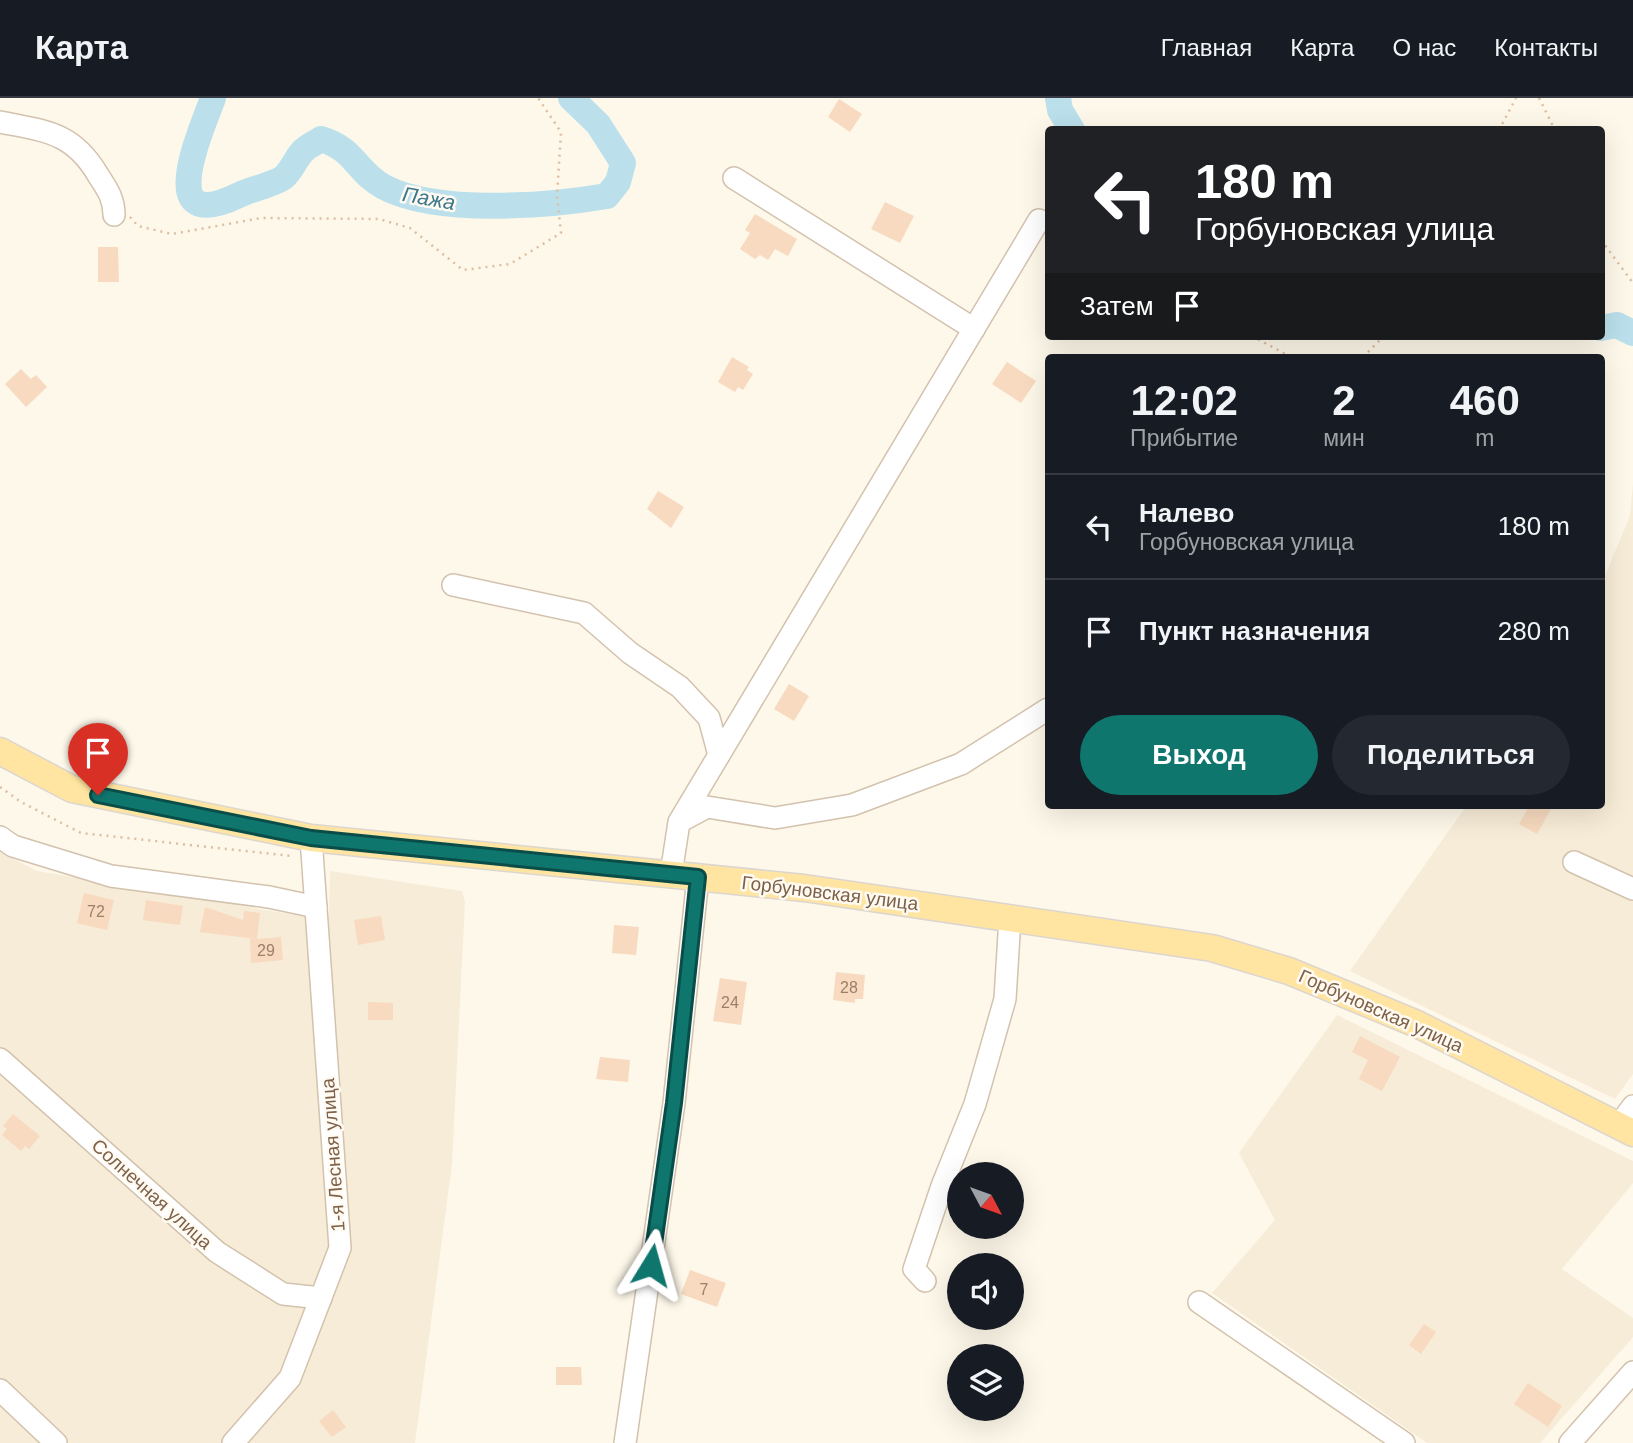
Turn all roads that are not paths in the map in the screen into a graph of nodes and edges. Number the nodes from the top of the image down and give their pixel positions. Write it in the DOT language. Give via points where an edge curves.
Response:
graph roads {
  1 [pos="0,122"];
  2 [pos="734,178"];
  3 [pos="114,208"];
  4 [pos="1039,220"];
  5 [pos="974,329"];
  6 [pos="453,584"];
  7 [pos="1045,711"];
  8 [pos="0,751"];
  9 [pos="719,755"];
  10 [pos="679,822"];
  11 [pos="0,837"];
  12 [pos="311,847"];
  13 [pos="1574,862"];
  14 [pos="671,874"];
  15 [pos="698,877"];
  16 [pos="1633,889"];
  17 [pos="316,907"];
  18 [pos="1010,918"];
  19 [pos="0,1059"];
  20 [pos="1628,1121"];
  21 [pos="925,1281"];
  22 [pos="321,1298"];
  23 [pos="1199,1302"];
  24 [pos="1633,1372"];
  25 [pos="0,1390"];
  26 [pos="56,1443"];
  27 [pos="233,1443"];
  28 [pos="625,1443"];
  29 [pos="1404,1443"];
  30 [pos="1570,1443"];
  1 -- 3 [label="street" via="52,132 85,153"];
  2 -- 5 [label="street"];
  4 -- 5 [label="street"];
  5 -- 9 [label="street"];
  6 -- 9 [label="street" via="584,613 630,653 680,687 709,718"];
  7 -- 10 [label="street" via="961,764 852,805 775,817 707,807"];
  8 -- 12 [label="main road, Горбуновская улица" via="72,789"];
  9 -- 10 [label="street"];
  10 -- 14 [label="street"];
  11 -- 17 [label="street" via="111,876"];
  12 -- 14 [label="main road, Горбуновская улица"];
  12 -- 17 [label="street, 1-я Лесная улица"];
  13 -- 16 [label="street"];
  14 -- 15 [label="main road, Горбуновская улица"];
  15 -- 18 [label="main road, Горбуновская улица"];
  15 -- 28 [label="street" via="674,1103"];
  17 -- 22 [label="street, 1-я Лесная улица" via="340,1248"];
  18 -- 20 [label="main road, Горбуновская улица" via="1212,948 1289,971"];
  18 -- 21 [label="street" via="1005,999 975,1104 914,1269"];
  19 -- 22 [label="street, Солнечная улица" via="217,1252 283,1294"];
  22 -- 27 [label="street, 1-я Лесная улица" via="290,1378"];
  23 -- 29 [label="street"];
  24 -- 30 [label="street"];
  25 -- 26 [label="street"];
}
